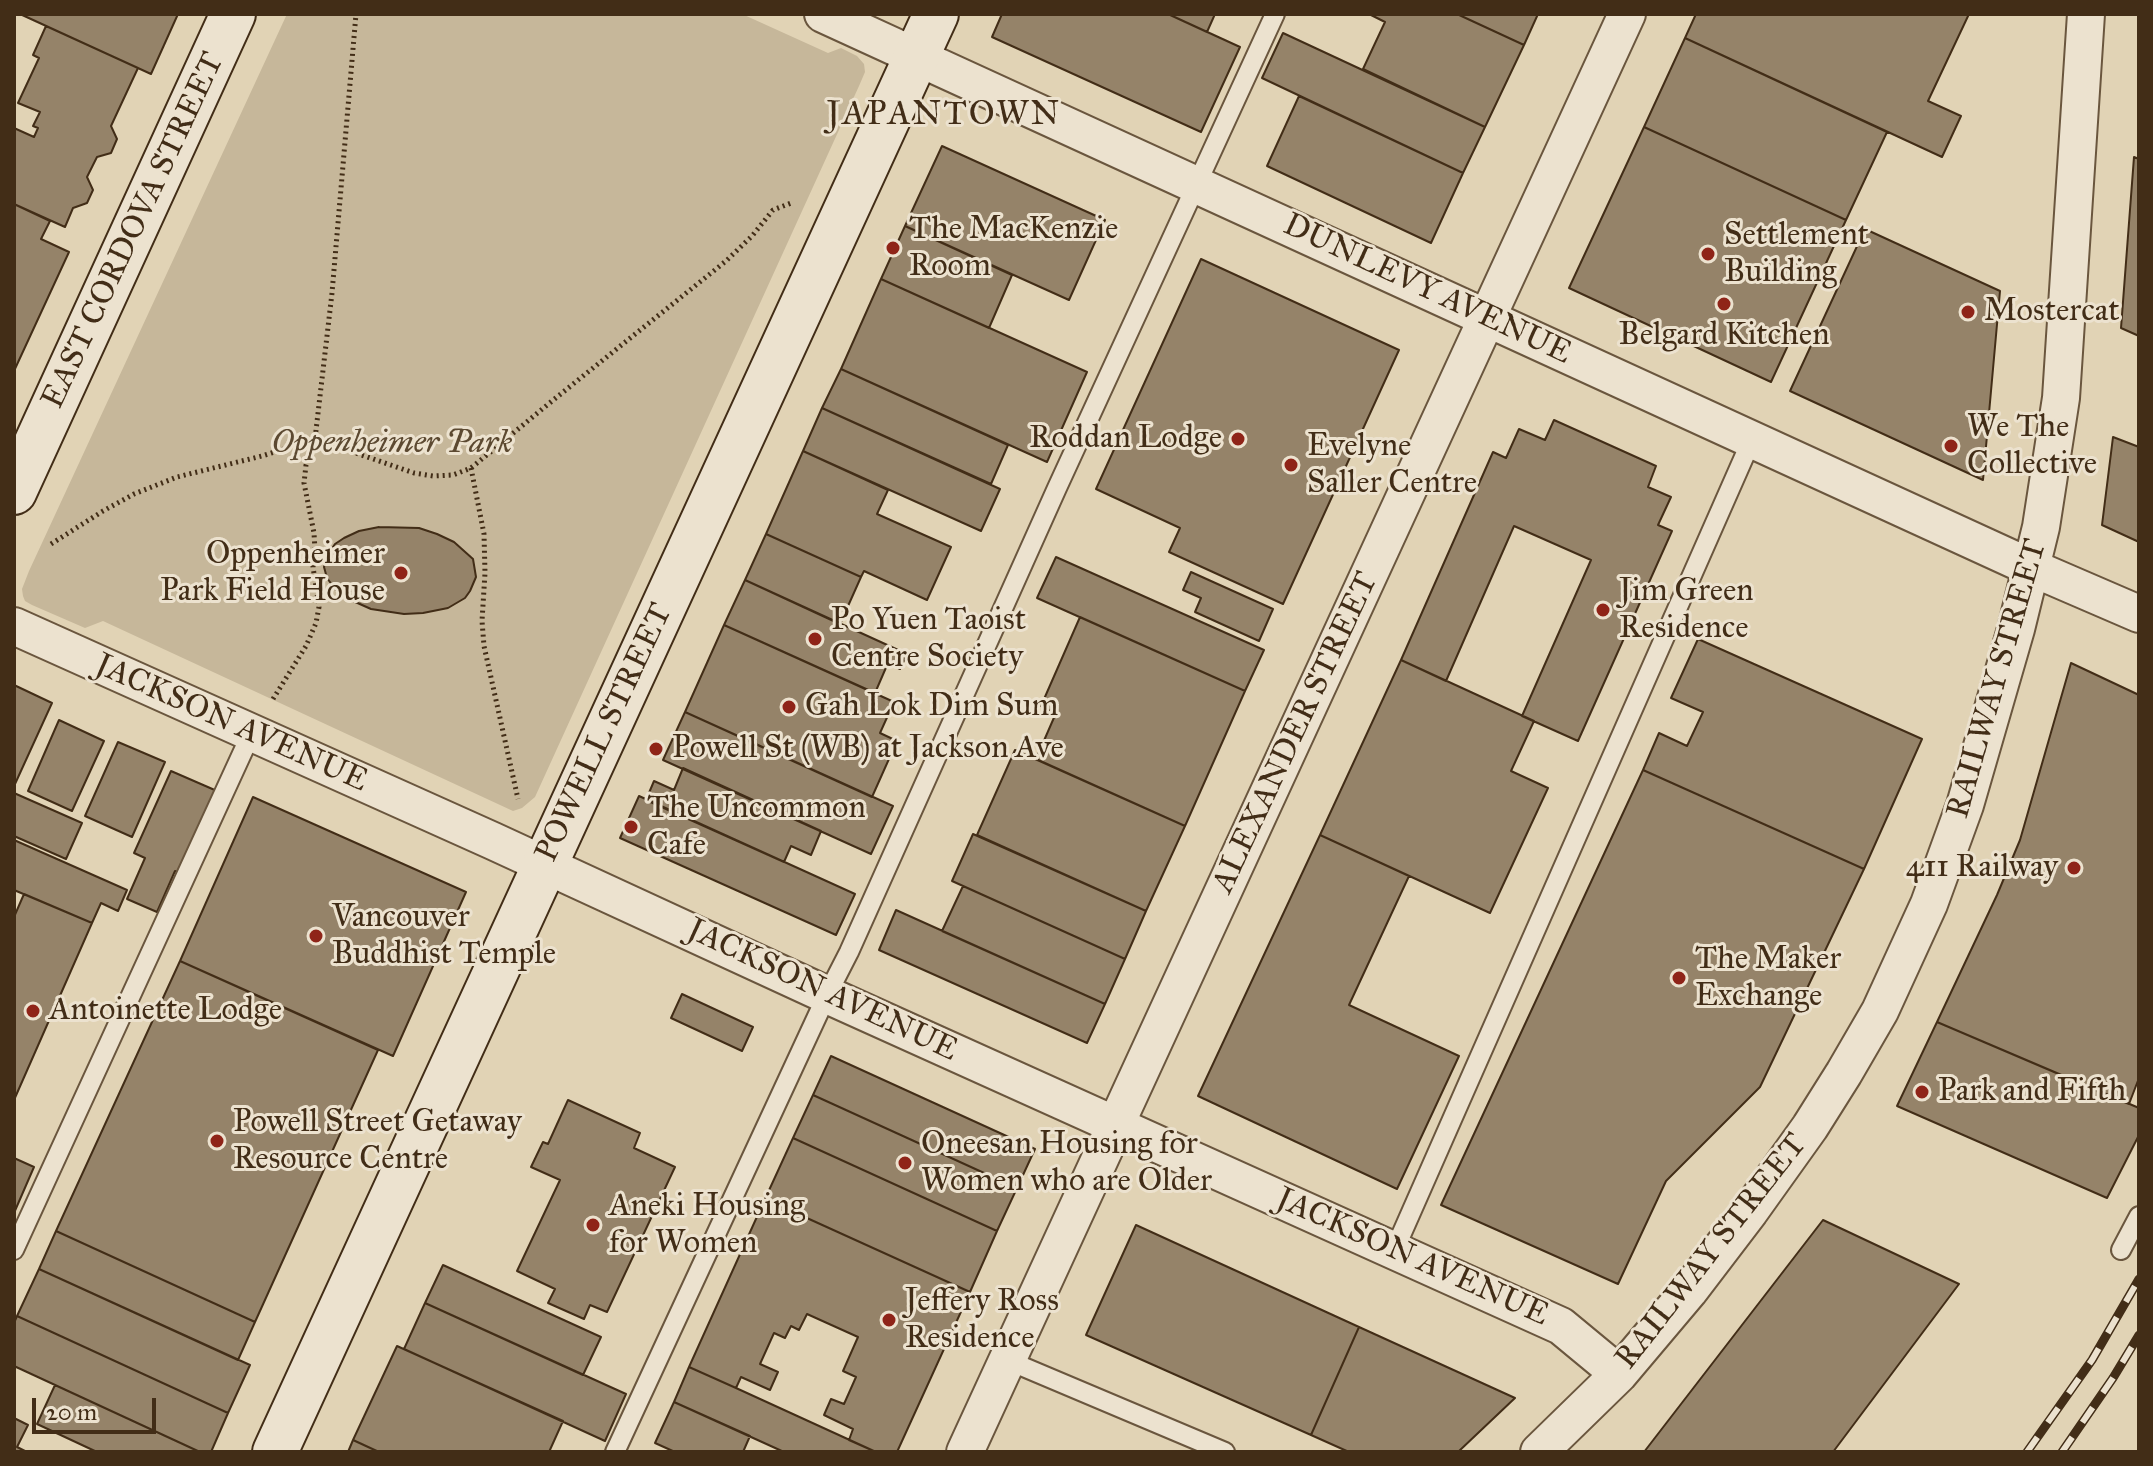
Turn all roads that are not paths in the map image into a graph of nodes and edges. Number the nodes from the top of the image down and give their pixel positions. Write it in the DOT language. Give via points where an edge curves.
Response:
graph roads {
  1 [pos="233,14"];
  2 [pos="823,14"];
  3 [pos="936,14"];
  4 [pos="1275,14"];
  5 [pos="1627,14"];
  6 [pos="2086,14"];
  7 [pos="916,57"];
  8 [pos="1196,185"];
  9 [pos="1487,318"];
  10 [pos="1752,439"];
  11 [pos="14,492"];
  12 [pos="2030,567"];
  13 [pos="2139,614"];
  14 [pos="14,626"];
  15 [pos="251,734"];
  16 [pos="545,865"];
  17 [pos="827,995"];
  18 [pos="1116,1124"];
  19 [pos="2139,1216"];
  20 [pos="14,1250"];
  21 [pos="2121,1250"];
  22 [pos="1394,1251"];
  23 [pos="1007,1360"];
  24 [pos="1619,1374"];
  25 [pos="275,1452"];
  26 [pos="615,1452"];
  27 [pos="965,1452"];
  28 [pos="1225,1452"];
  29 [pos="1539,1452"];
  1 -- 11 [label="main road, EAST CORDOVA STREET"];
  2 -- 7 [label="street, DUNLEVY AVENUE"];
  3 -- 7 [label="main road, POWELL STREET"];
  4 -- 8 [label="lane"];
  5 -- 9 [label="street, ALEXANDER STREET"];
  6 -- 12 [label="street, RAILWAY STREET" via="2061,398"];
  7 -- 8 [label="street, DUNLEVY AVENUE"];
  7 -- 16 [label="main road, POWELL STREET"];
  8 -- 9 [label="street, DUNLEVY AVENUE"];
  8 -- 17 [label="lane"];
  9 -- 10 [label="street, DUNLEVY AVENUE"];
  9 -- 18 [label="street, ALEXANDER STREET"];
  10 -- 12 [label="street, DUNLEVY AVENUE"];
  10 -- 22 [label="lane"];
  12 -- 13 [label="street, DUNLEVY AVENUE"];
  12 -- 24 [label="street, RAILWAY STREET" via="1965,805 1929,904 1880,1011 1759,1199"];
  14 -- 15 [label="street, JACKSON AVENUE"];
  15 -- 16 [label="street, JACKSON AVENUE"];
  15 -- 20 [label="lane"];
  16 -- 17 [label="street, JACKSON AVENUE"];
  16 -- 25 [label="main road, POWELL STREET"];
  17 -- 18 [label="street, JACKSON AVENUE"];
  17 -- 26 [label="lane"];
  18 -- 22 [label="street, JACKSON AVENUE"];
  18 -- 23 [label="street, ALEXANDER STREET"];
  19 -- 21 [label="lane"];
  22 -- 24 [label="street, JACKSON AVENUE" via="1561,1326"];
  23 -- 27 [label="street, ALEXANDER STREET"];
  23 -- 28 [label="lane"];
  24 -- 29 [label="street, RAILWAY STREET"];
}
